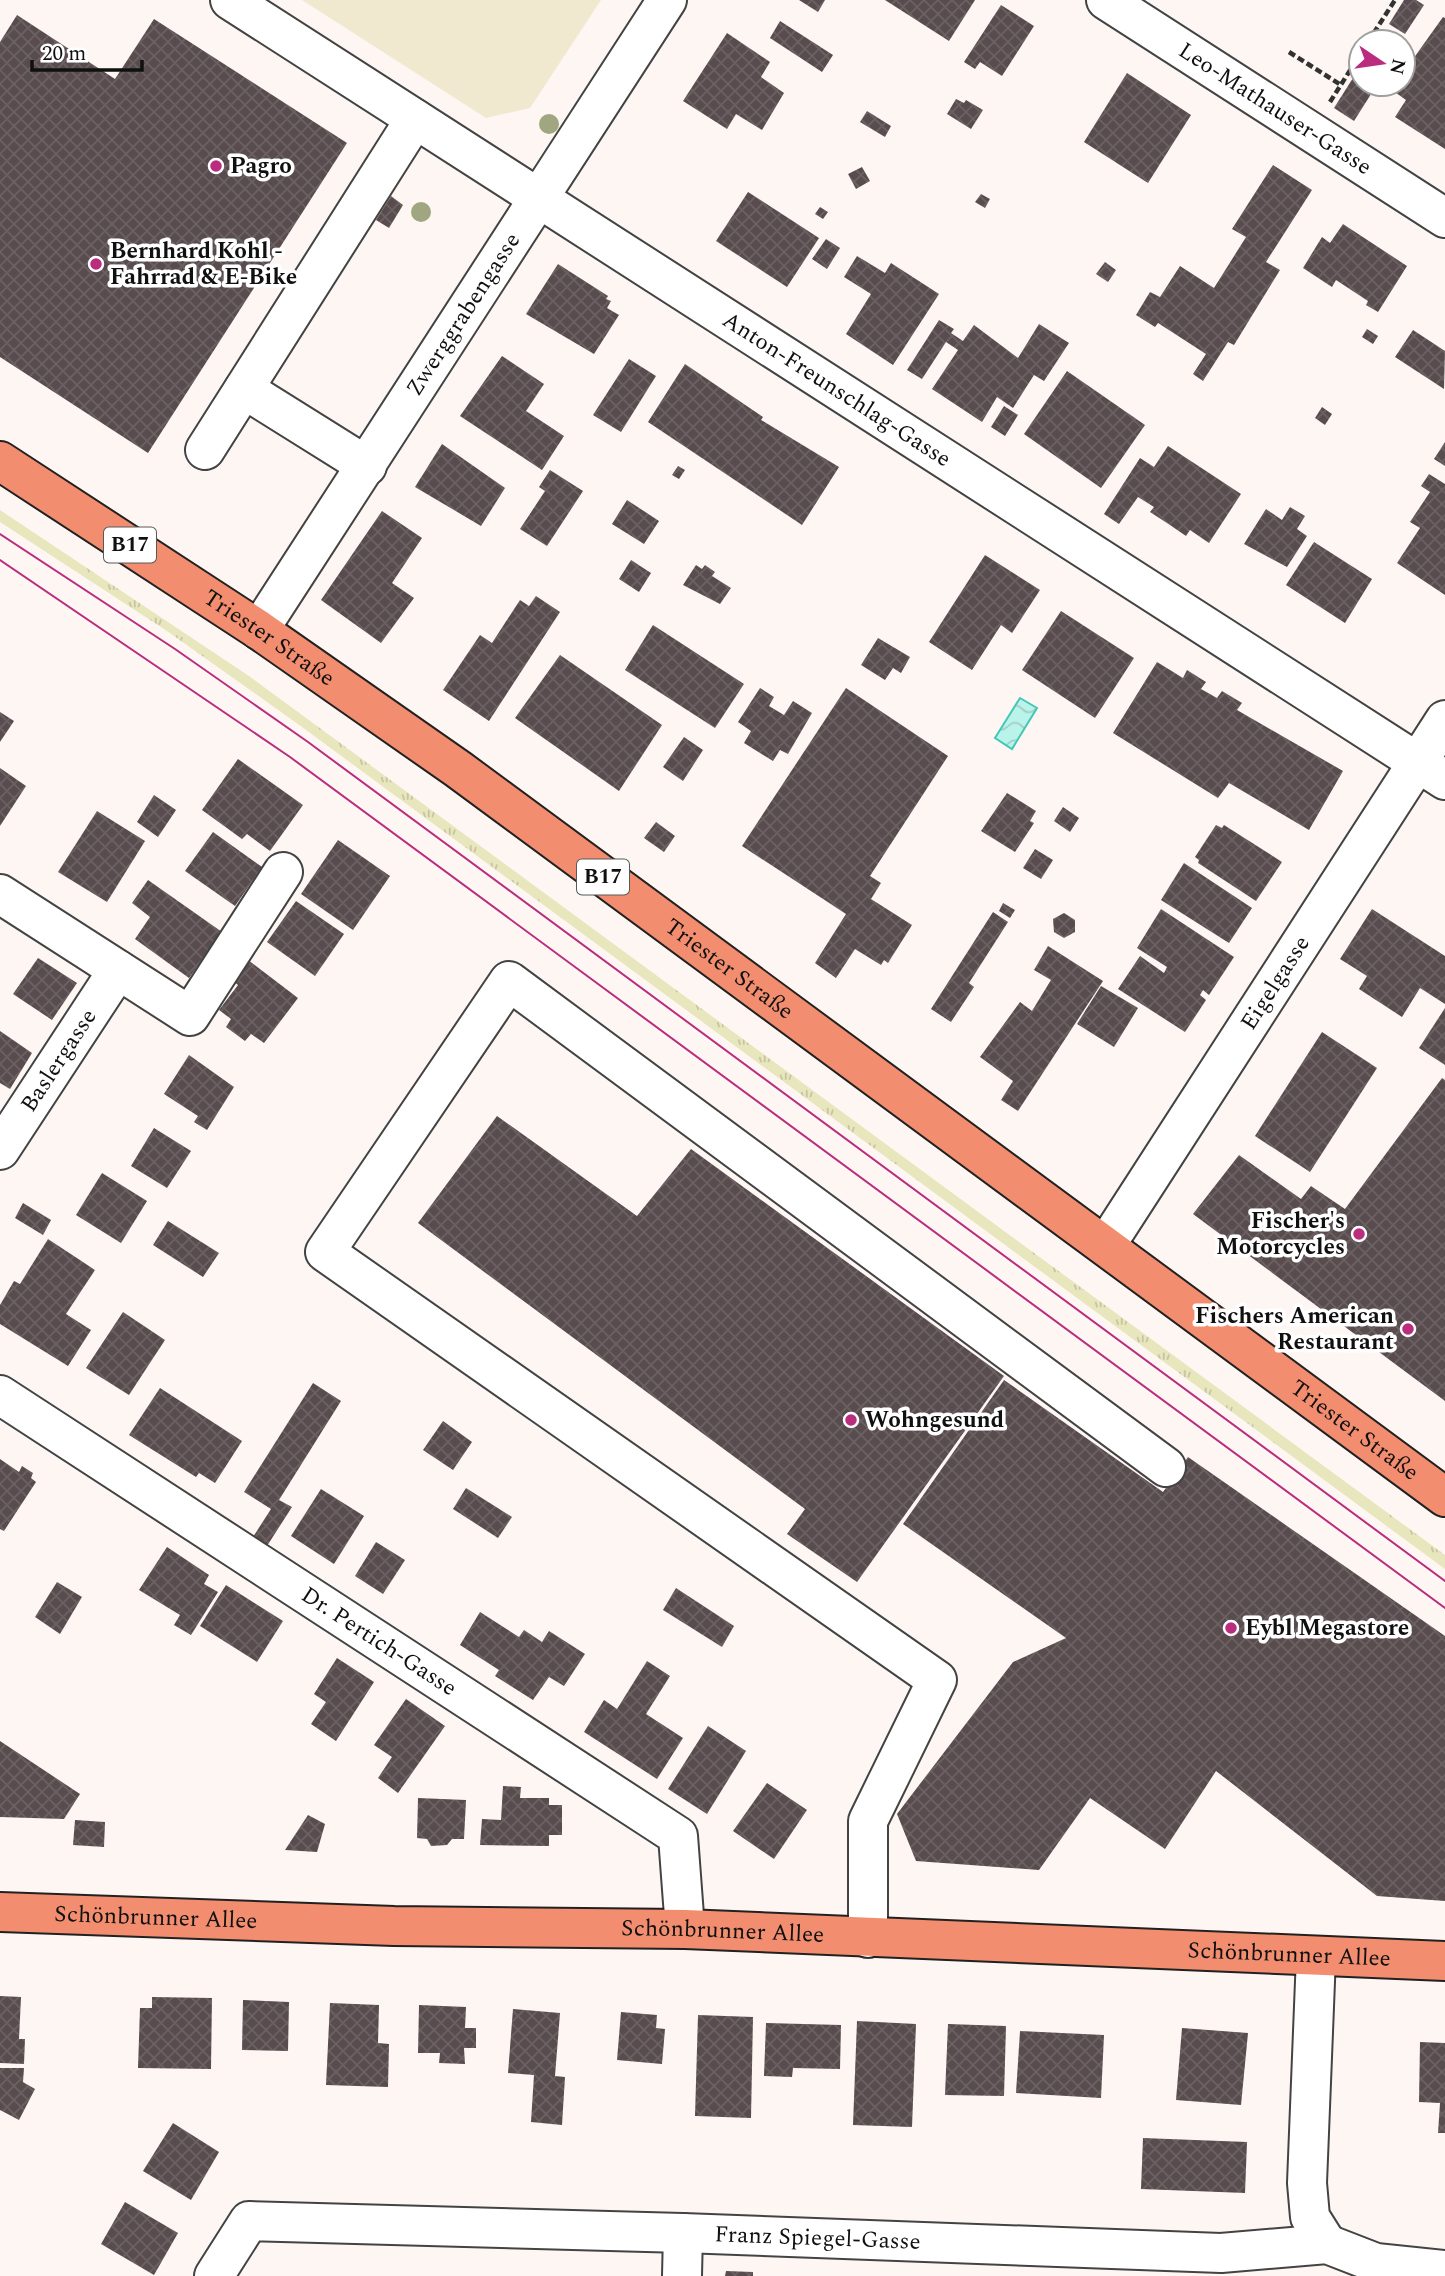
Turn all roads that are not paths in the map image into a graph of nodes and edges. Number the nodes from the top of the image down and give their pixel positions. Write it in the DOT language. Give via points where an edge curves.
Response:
graph roads {
  1 [pos="230,0"];
  2 [pos="667,0"];
  3 [pos="1106,0"];
  4 [pos="415,119"];
  5 [pos="540,199"];
  6 [pos="1445,218"];
  7 [pos="244,389"];
  8 [pos="205,450"];
  9 [pos="0,461"];
  10 [pos="367,466"];
  11 [pos="259,630"];
  12 [pos="1445,720"];
  13 [pos="1431,771"];
  14 [pos="283,872"];
  15 [pos="0,894"];
  16 [pos="118,970"];
  17 [pos="0,1150"];
  18 [pos="1105,1245"];
  19 [pos="0,1395"];
  20 [pos="1166,1467"];
  21 [pos="1445,1497"];
  22 [pos="0,1912"];
  23 [pos="685,1929"];
  24 [pos="868,1938"];
  25 [pos="1316,1956"];
  26 [pos="1445,1961"];
  27 [pos="683,2233"];
  28 [pos="1318,2260"];
  29 [pos="1445,2270"];
  30 [pos="214,2276"];
  31 [pos="682,2276"];
  1 -- 4 [label="street, Anton-Freunschlag-Gasse"];
  2 -- 5 [label="street, Zwerggrabengasse"];
  3 -- 6 [label="street, Leo-Mathauser-Gasse"];
  4 -- 5 [label="street, Anton-Freunschlag-Gasse"];
  4 -- 7 [label="street"];
  5 -- 10 [label="street, Zwerggrabengasse"];
  5 -- 13 [label="street, Anton-Freunschlag-Gasse"];
  7 -- 8 [label="street"];
  7 -- 10 [label="street"];
  9 -- 11 [label="main road, Triester Straße / B17"];
  10 -- 11 [label="street, Zwerggrabengasse"];
  11 -- 18 [label="main road, Triester Straße / B17" via="458,769"];
  12 -- 13 [label="street, Eigelgasse"];
  13 -- 18 [label="street, Eigelgasse"];
  14 -- 16 [label="street" via="190,1016"];
  15 -- 16 [label="street"];
  16 -- 17 [label="street, Baslergasse"];
  18 -- 21 [label="main road, Triester Straße / B17"];
  19 -- 23 [label="street, Dr. Pertich-Gasse" via="678,1836"];
  20 -- 24 [label="street" via="509,981 325,1252 937,1680 868,1821"];
  22 -- 23 [label="main road, Schönbrunner Allee" via="394,1926"];
  23 -- 24 [label="main road, Schönbrunner Allee"];
  24 -- 25 [label="main road, Schönbrunner Allee"];
  25 -- 26 [label="main road, Schönbrunner Allee"];
  25 -- 28 [label="street" via="1307,2183"];
  27 -- 28 [label="street, Franz Spiegel-Gasse"];
  27 -- 30 [label="street, Franz Spiegel-Gasse" via="248,2221"];
  27 -- 31 [label="street"];
  28 -- 29 [label="street, Franz Spiegel-Gasse"];
}
